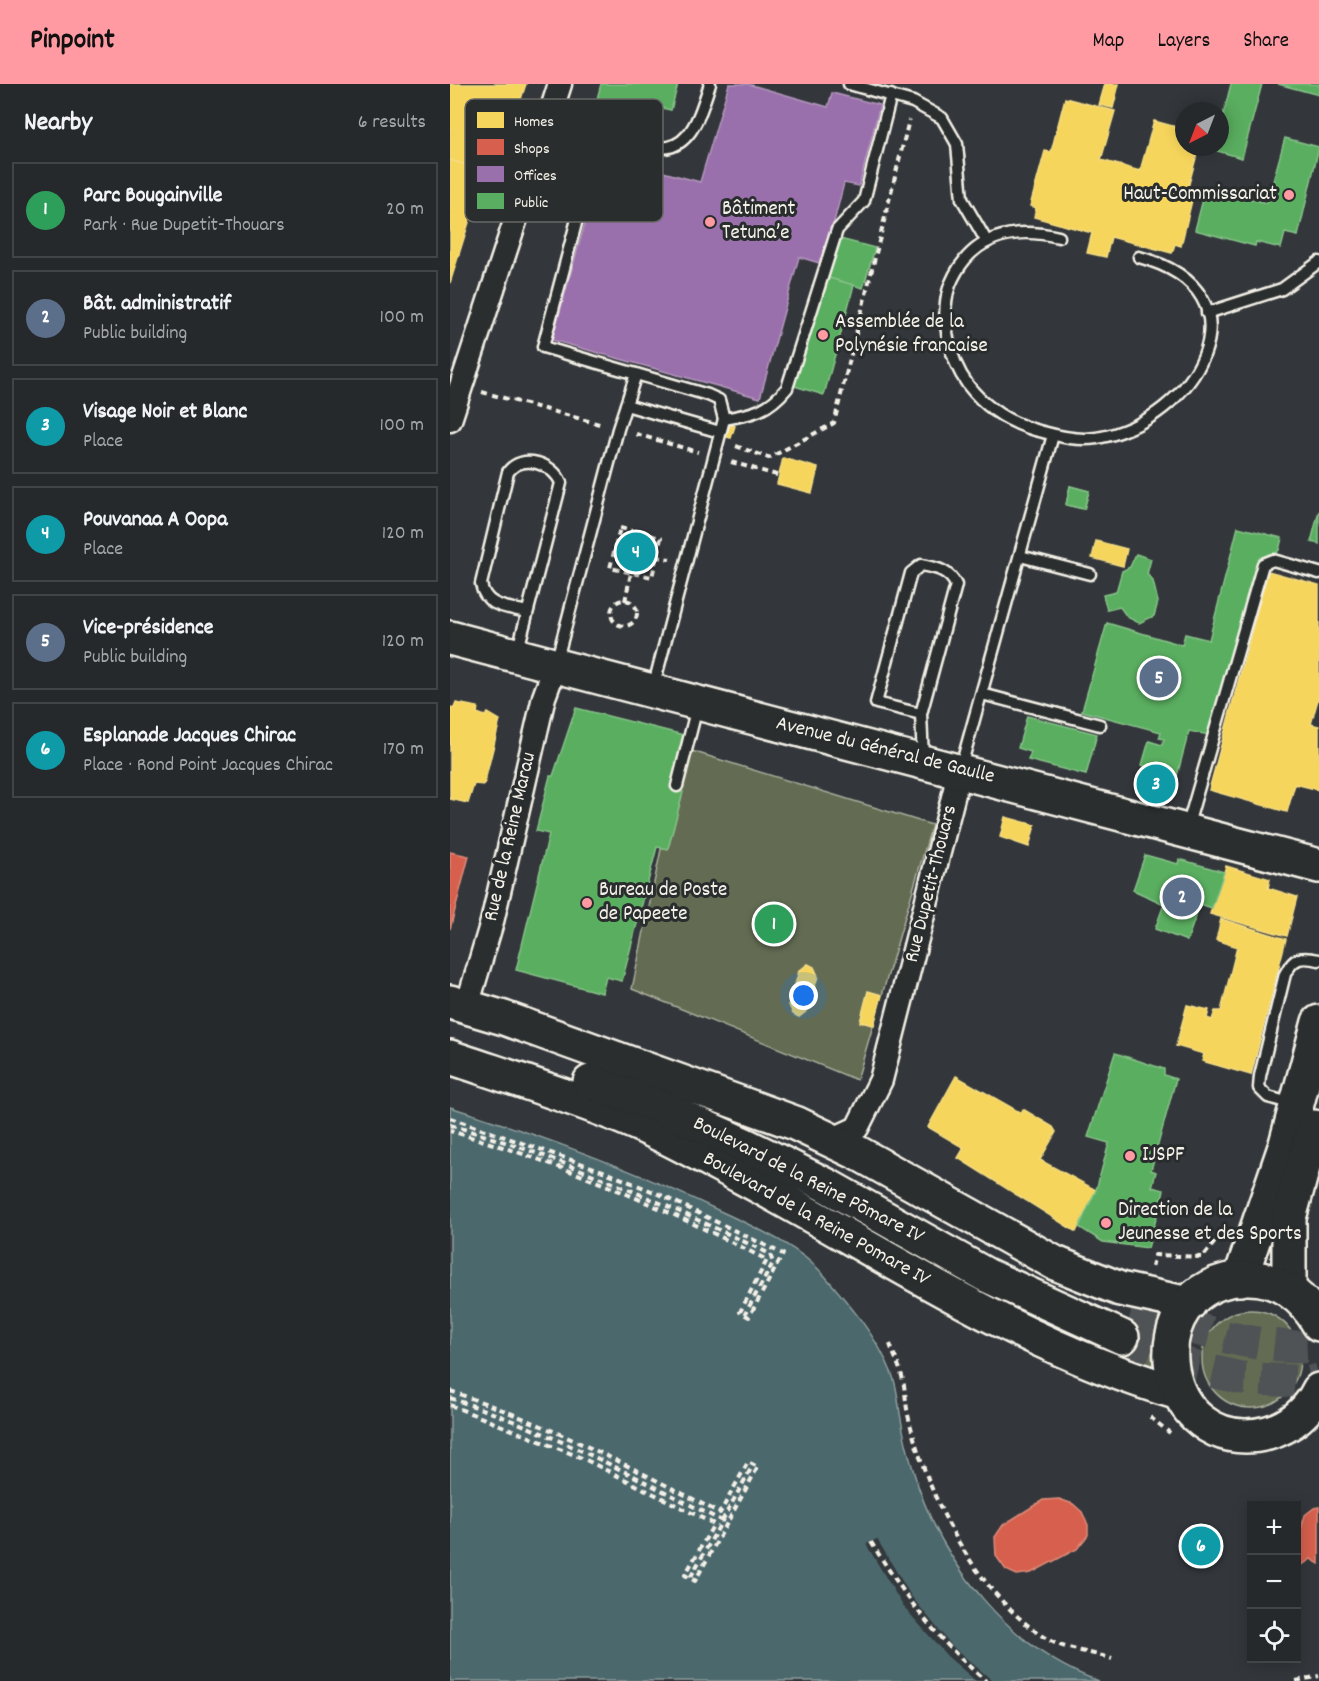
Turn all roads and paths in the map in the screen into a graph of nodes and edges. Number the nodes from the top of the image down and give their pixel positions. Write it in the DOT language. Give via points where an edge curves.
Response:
graph roads {
  1 [pos="560,84"];
  2 [pos="710,84"];
  3 [pos="849,84"];
  4 [pos="891,95"];
  5 [pos="556,99"];
  6 [pos="914,102"];
  7 [pos="663,148"];
  8 [pos="516,222"];
  9 [pos="576,222"];
  10 [pos="1059,237"];
  11 [pos="987,242"];
  12 [pos="1139,257"];
  13 [pos="1319,262"];
  14 [pos="1207,313"];
  15 [pos="636,374"];
  16 [pos="626,405"];
  17 [pos="724,419"];
  18 [pos="450,420"];
  19 [pos="1053,435"];
  20 [pos="719,436"];
  21 [pos="1020,556"];
  22 [pos="631,573"];
  23 [pos="1319,573"];
  24 [pos="1090,574"];
  25 [pos="625,601"];
  26 [pos="527,612"];
  27 [pos="450,638"];
  28 [pos="516,657"];
  29 [pos="555,667"];
  30 [pos="652,692"];
  31 [pos="982,694"];
  32 [pos="698,704"];
  33 [pos="921,714"];
  34 [pos="1100,725"];
  35 [pos="922,760"];
  36 [pos="960,770"];
  37 [pos="677,786"];
  38 [pos="1186,830"];
  39 [pos="1319,866"];
  40 [pos="1319,960"];
  41 [pos="458,1004"];
  42 [pos="1319,1022"];
  43 [pos="450,1041"];
  44 [pos="609,1056"];
  45 [pos="450,1057"];
  46 [pos="450,1118"];
  47 [pos="1311,1122"];
  48 [pos="450,1125"];
  49 [pos="450,1131"];
  50 [pos="831,1140"];
  51 [pos="1240,1279"];
  52 [pos="1288,1290"];
  53 [pos="1189,1304"];
  54 [pos="745,1314"];
  55 [pos="1317,1316"];
  56 [pos="890,1344"];
  57 [pos="450,1391"];
  58 [pos="1179,1393"];
  59 [pos="450,1398"];
  60 [pos="1313,1404"];
  61 [pos="450,1405"];
  62 [pos="753,1465"];
  63 [pos="722,1521"];
  64 [pos="871,1542"];
  65 [pos="690,1578"];
  66 [pos="1112,1659"];
  67 [pos="1319,1676"];
  68 [pos="986,1681"];
  69 [pos="1296,1681"];
  1 -- 5 [label="street"];
  2 -- 7 [label="lane" via="694,129 684,140"];
  3 -- 4 [label="lane"];
  4 -- 6 [label="lane"];
  4 -- 17 [label="lane" via="864,201 837,230 787,388 774,405"];
  6 -- 11 [label="lane" via="934,111 950,128 958,152 962,199"];
  6 -- 20 [label="path" via="834,423 769,458"];
  8 -- 18 [label="street"];
  9 -- 15 [label="lane" via="543,347"];
  10 -- 11 [label="lane" via="1022,232"];
  11 -- 19 [label="lane" via="962,263 948,291 946,317 954,357 968,384 991,408 1017,425"];
  12 -- 14 [label="lane" via="1184,276 1199,293"];
  13 -- 14 [label="lane" via="1282,289"];
  14 -- 19 [label="lane" via="1209,337 1204,358 1192,381 1175,398 1138,423 1111,435 1084,439"];
  15 -- 16 [label="lane"];
  15 -- 17 [label="lane" via="708,394 719,400"];
  16 -- 20 [label="lane"];
  16 -- 29 [label="lane"];
  17 -- 20 [label="lane"];
  19 -- 21 [label="lane, Rue Dupetit-Thouars"];
  20 -- 30 [label="lane"];
  21 -- 24 [label="lane"];
  21 -- 31 [label="lane, Rue Dupetit-Thouars"];
  22 -- 22 [label="path" via="610,568 620,528 661,538 652,578"];
  22 -- 25 [label="path"];
  23 -- 38 [label="lane" via="1273,560 1263,564"];
  25 -- 25 [label="path" via="615,603 611,615 618,625 632,624 637,612 634,605"];
  26 -- 26 [label="lane" via="492,603 483,594 481,584 508,472 514,464 524,461 549,467 561,483"];
  26 -- 28 [label="lane"];
  27 -- 28 [label="main road, Avenue du Général de Gaulle"];
  28 -- 29 [label="main road, Avenue du Général de Gaulle"];
  29 -- 30 [label="main road, Avenue du Général de Gaulle"];
  29 -- 41 [label="street, Rue de la Reine Marau" via="544,697 492,922"];
  30 -- 32 [label="main road, Avenue du Général de Gaulle"];
  31 -- 34 [label="lane"];
  31 -- 36 [label="lane, Rue Dupetit-Thouars"];
  32 -- 35 [label="main road, Avenue du Général de Gaulle"];
  32 -- 37 [label="lane"];
  33 -- 33 [label="lane" via="876,703 910,573 921,565 946,572 956,585"];
  33 -- 35 [label="lane"];
  35 -- 36 [label="main road, Avenue du Général de Gaulle"];
  36 -- 38 [label="main road, Avenue du Général de Gaulle"];
  36 -- 50 [label="street, Rue Dupetit-Thouars" via="881,1080 857,1128"];
  38 -- 39 [label="main road, Avenue du Général de Gaulle"];
  40 -- 47 [label="lane" via="1303,957 1292,961 1285,974 1259,1088"];
  41 -- 44 [label="main road"];
  42 -- 47 [label="main road"];
  43 -- 44 [label="main road, Boulevard de la Reine Pōmare IV" via="498,1050 656,1105 826,1185 986,1275 1127,1324 738,1118"];
  44 -- 50 [label="main road" via="795,1123"];
  45 -- 58 [label="main road, Boulevard de la Reine Pomare IV" via="611,1113 658,1134 1029,1337"];
  46 -- 54 [label="path" via="612,1174 783,1254 749,1317"];
  47 -- 51 [label="main road" via="1272,1189"];
  47 -- 52 [label="main road" via="1289,1218"];
  48 -- 54 [label="path" via="553,1158 770,1254 773,1263"];
  49 -- 54 [label="path" via="608,1186 767,1260 740,1312"];
  50 -- 53 [label="main road" via="1055,1263 1120,1289"];
  51 -- 52 [label="main road" via="1270,1282"];
  51 -- 53 [label="main road" via="1207,1290"];
  52 -- 55 [label="main road"];
  53 -- 58 [label="main road" via="1176,1324 1170,1347 1171,1371"];
  56 -- 66 [label="path" via="902,1374 909,1419 934,1492 954,1534 987,1584 1048,1640"];
  57 -- 62 [label="path" via="587,1447 720,1513 748,1462"];
  58 -- 60 [label="main road" via="1198,1417 1235,1434 1275,1431"];
  59 -- 63 [label="path" via="585,1452"];
  61 -- 65 [label="path" via="582,1458 714,1524 685,1575"];
  62 -- 63 [label="path"];
  62 -- 65 [label="path" via="758,1467 695,1581"];
  63 -- 65 [label="path"];
  64 -- 68 [label="path" via="907,1600 950,1651"];
  67 -- 69 [label="path"];
}
